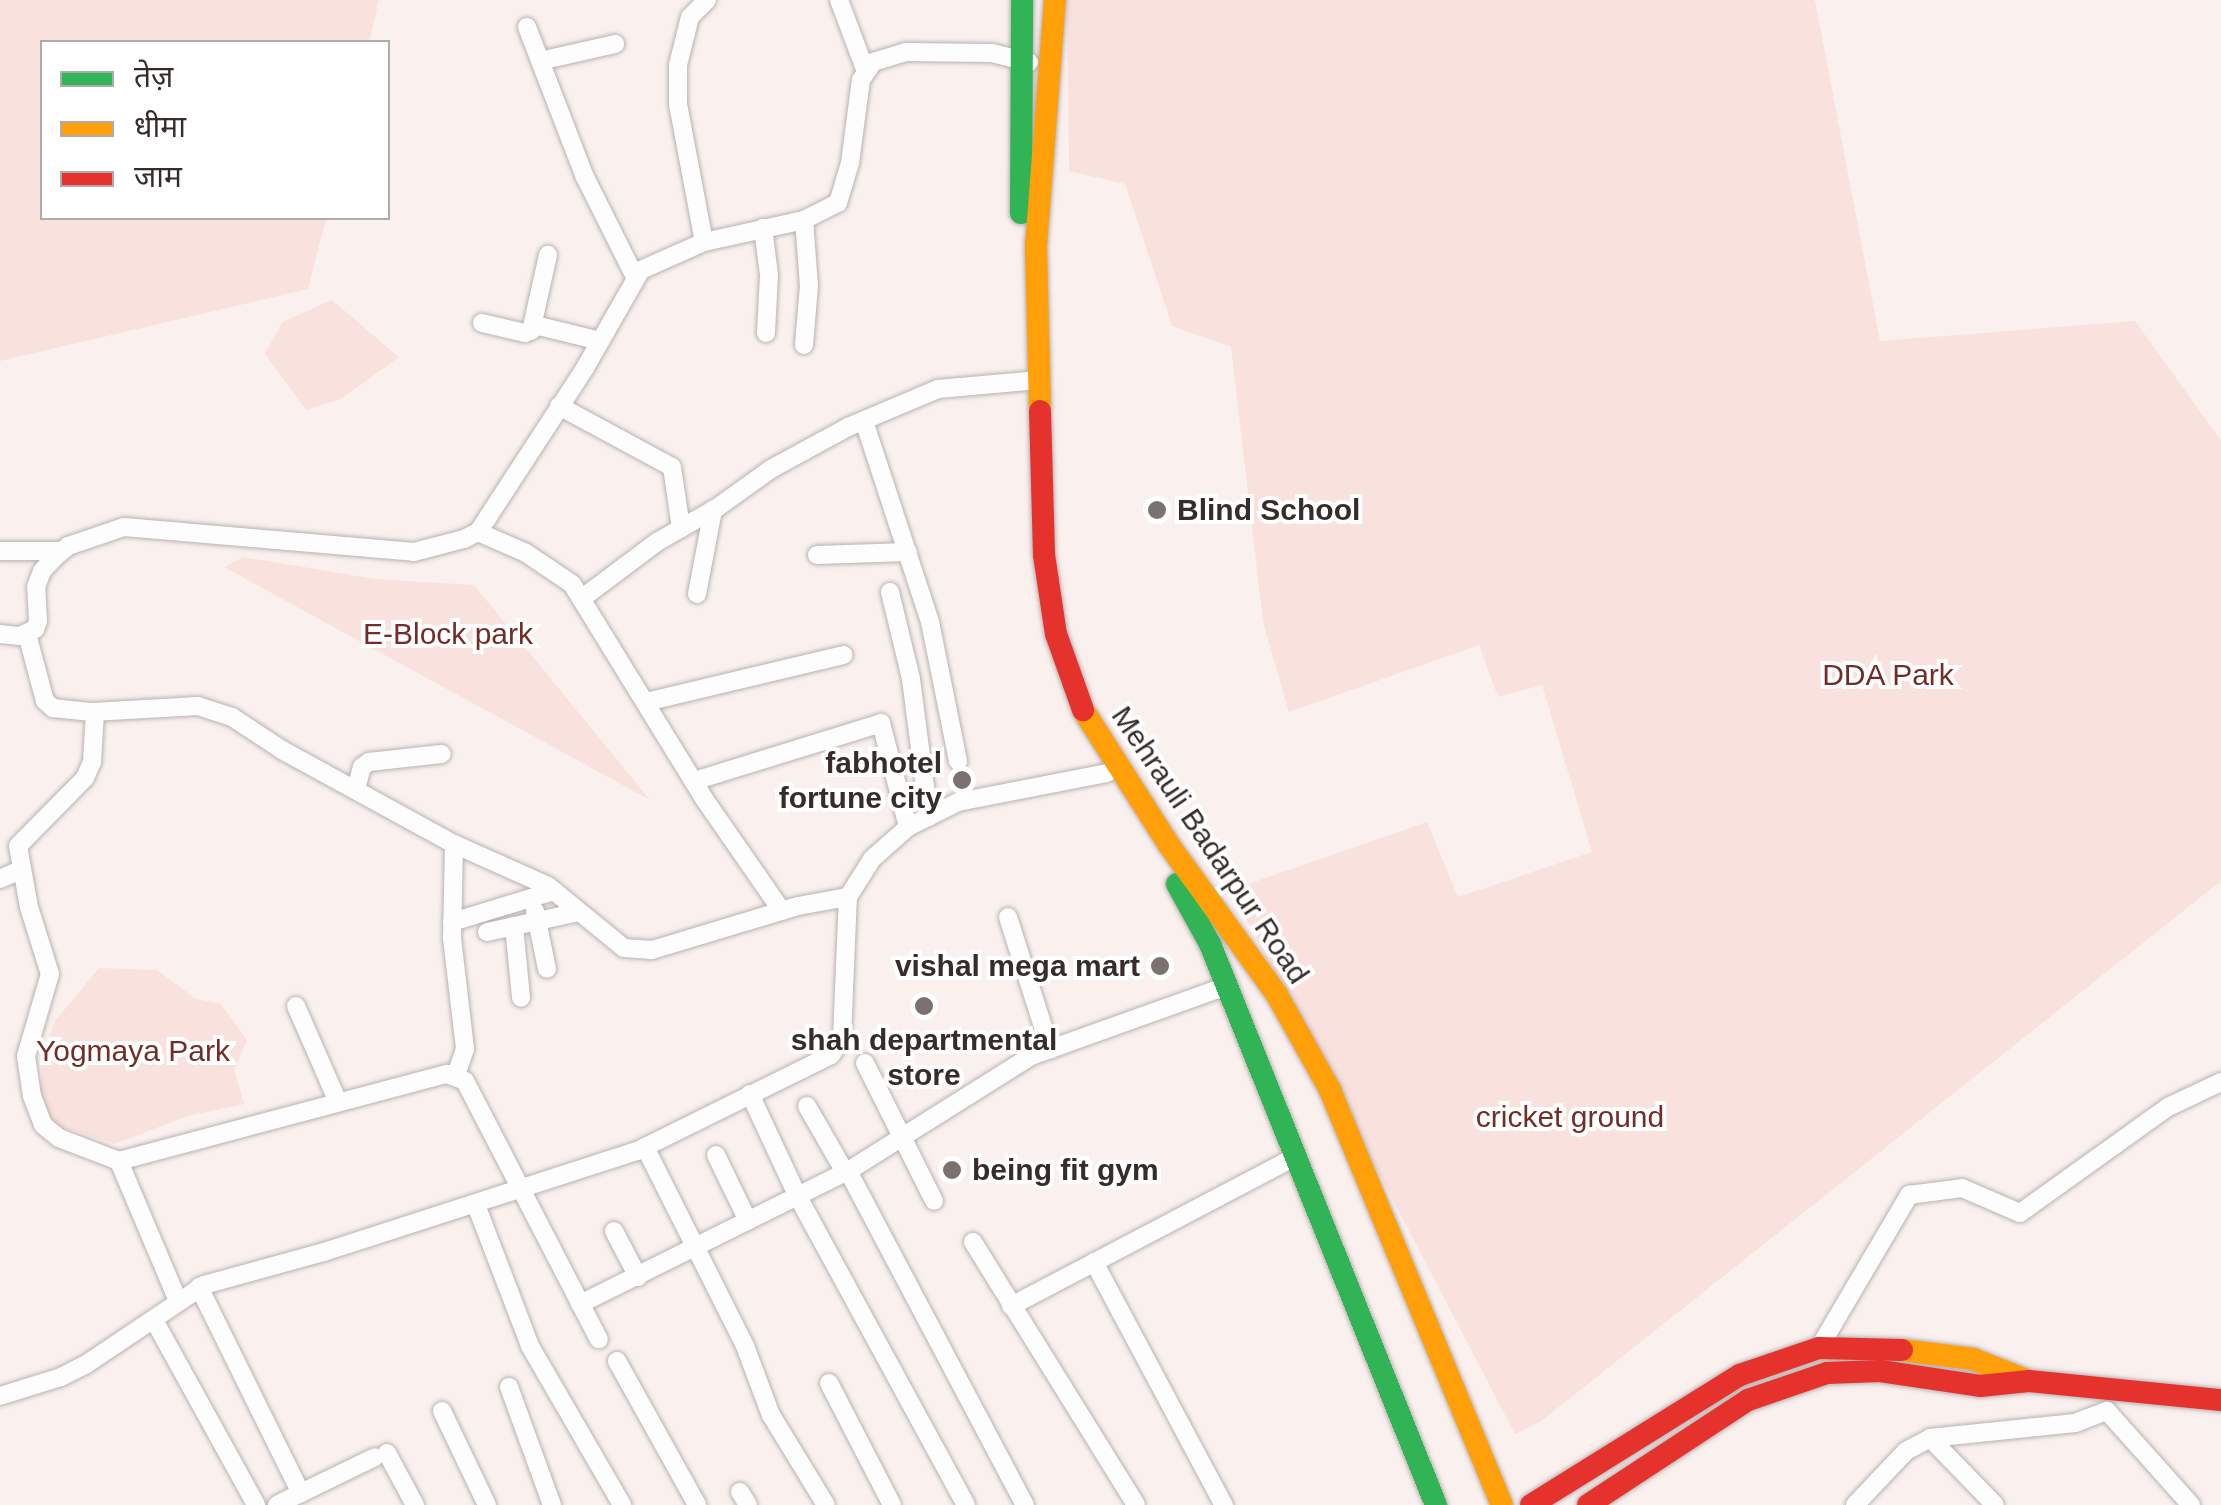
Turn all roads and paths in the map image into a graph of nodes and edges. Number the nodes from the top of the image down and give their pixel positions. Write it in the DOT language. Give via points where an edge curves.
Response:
graph roads {
  1 [pos="707,0"];
  2 [pos="839,0"];
  3 [pos="1022,0"];
  4 [pos="1055,0"];
  5 [pos="527,27"];
  6 [pos="615,44"];
  7 [pos="1022,58"];
  8 [pos="540,61"];
  9 [pos="865,69"];
  10 [pos="1048,69"];
  11 [pos="804,220"];
  12 [pos="763,228"];
  13 [pos="704,242"];
  14 [pos="548,255"];
  15 [pos="635,276"];
  16 [pos="482,323"];
  17 [pos="531,331"];
  18 [pos="766,333"];
  19 [pos="600,342"];
  20 [pos="804,346"];
  21 [pos="1031,381"];
  22 [pos="559,406"];
  23 [pos="864,422"];
  24 [pos="713,510"];
  25 [pos="681,528"];
  26 [pos="478,532"];
  27 [pos="0,551"];
  28 [pos="62,551"];
  29 [pos="908,552"];
  30 [pos="816,555"];
  31 [pos="890,592"];
  32 [pos="697,594"];
  33 [pos="581,599"];
  34 [pos="0,634"];
  35 [pos="27,634"];
  36 [pos="843,655"];
  37 [pos="646,702"];
  38 [pos="96,712"];
  39 [pos="442,754"];
  40 [pos="958,761"];
  41 [pos="1107,774"];
  42 [pos="694,781"];
  43 [pos="356,789"];
  44 [pos="929,817"];
  45 [pos="908,827"];
  46 [pos="454,844"];
  47 [pos="22,868"];
  48 [pos="0,880"];
  49 [pos="554,891"];
  50 [pos="848,897"];
  51 [pos="530,898"];
  52 [pos="782,911"];
  53 [pos="579,912"];
  54 [pos="1008,918"];
  55 [pos="538,921"];
  56 [pos="452,922"];
  57 [pos="514,926"];
  58 [pos="487,932"];
  59 [pos="1232,933"];
  60 [pos="1210,944"];
  61 [pos="548,969"];
  62 [pos="1228,986"];
  63 [pos="521,998"];
  64 [pos="296,1006"];
  65 [pos="1050,1050"];
  66 [pos="865,1063"];
  67 [pos="456,1075"];
  68 [pos="2221,1082"];
  69 [pos="750,1094"];
  70 [pos="338,1102"];
  71 [pos="807,1106"];
  72 [pos="900,1141"];
  73 [pos="645,1146"];
  74 [pos="716,1155"];
  75 [pos="1295,1157"];
  76 [pos="120,1162"];
  77 [pos="846,1171"];
  78 [pos="518,1190"];
  79 [pos="797,1195"];
  80 [pos="934,1201"];
  81 [pos="476,1205"];
  82 [pos="748,1221"];
  83 [pos="614,1231"];
  84 [pos="972,1242"];
  85 [pos="697,1250"];
  86 [pos="1094,1262"];
  87 [pos="638,1277"];
  88 [pos="199,1287"];
  89 [pos="178,1301"];
  90 [pos="580,1304"];
  91 [pos="1011,1306"];
  92 [pos="154,1320"];
  93 [pos="600,1339"];
  94 [pos="1819,1348"];
  95 [pos="617,1361"];
  96 [pos="2028,1381"];
  97 [pos="829,1383"];
  98 [pos="509,1387"];
  99 [pos="0,1396"];
  100 [pos="2221,1400"];
  101 [pos="442,1412"];
  102 [pos="1930,1438"];
  103 [pos="301,1493"];
  104 [pos="1429,1502"];
  105 [pos="256,1505"];
  106 [pos="278,1505"];
  107 [pos="415,1505"];
  108 [pos="488,1505"];
  109 [pos="552,1505"];
  110 [pos="622,1505"];
  111 [pos="697,1505"];
  112 [pos="826,1505"];
  113 [pos="892,1505"];
  114 [pos="966,1505"];
  115 [pos="1025,1505"];
  116 [pos="1136,1505"];
  117 [pos="1224,1505"];
  118 [pos="1502,1505"];
  119 [pos="1532,1505"];
  120 [pos="1588,1505"];
  121 [pos="1855,1505"];
  122 [pos="1995,1505"];
  123 [pos="2191,1505"];
  1 -- 13 [label="street" via="690,17 678,65 678,104"];
  2 -- 9 [label="street"];
  3 -- 7 [label="main road, Mehrauli Badarpur Road"];
  4 -- 10 [label="main road, Mehrauli Badarpur Road"];
  5 -- 8 [label="street"];
  6 -- 8 [label="street"];
  7 -- 9 [label="street" via="906,52"];
  7 -- 10 [label="street"];
  7 -- 21 [label="main road, Mehrauli Badarpur Road"];
  8 -- 15 [label="street" via="585,177"];
  9 -- 11 [label="street" via="842,196"];
  10 -- 21 [label="main road, Mehrauli Badarpur Road"];
  11 -- 12 [label="street"];
  11 -- 20 [label="street"];
  12 -- 13 [label="street"];
  12 -- 18 [label="street"];
  13 -- 15 [label="street"];
  14 -- 17 [label="street"];
  15 -- 19 [label="street"];
  16 -- 17 [label="street"];
  17 -- 19 [label="street" via="539,326"];
  19 -- 22 [label="street"];
  21 -- 23 [label="street" via="938,389"];
  21 -- 41 [label="main road, Mehrauli Badarpur Road" via="1031,572 1041,632 1054,684"];
  21 -- 59 [label="main road, Mehrauli Badarpur Road" via="1048,595 1067,672 1117,765"];
  22 -- 25 [label="street" via="672,467"];
  22 -- 26 [label="street"];
  23 -- 24 [label="street" via="806,448"];
  23 -- 29 [label="street"];
  24 -- 25 [label="street"];
  24 -- 32 [label="street"];
  25 -- 33 [label="street"];
  26 -- 28 [label="street" via="414,552 124,527"];
  26 -- 33 [label="street" via="548,566"];
  27 -- 28 [label="street"];
  28 -- 35 [label="street" via="42,571 38,621"];
  29 -- 30 [label="street"];
  29 -- 40 [label="street" via="937,646"];
  31 -- 44 [label="street" via="911,680"];
  33 -- 37 [label="street"];
  34 -- 35 [label="street"];
  35 -- 38 [label="street" via="49,705"];
  36 -- 37 [label="street"];
  37 -- 42 [label="street"];
  38 -- 43 [label="street" via="198,706 216,711"];
  38 -- 47 [label="street" via="90,770 60,809 20,842"];
  39 -- 43 [label="street" via="369,762"];
  41 -- 44 [label="street" via="958,802"];
  41 -- 60 [label="main road, Mehrauli Badarpur Road"];
  42 -- 45 [label="street" via="881,723"];
  42 -- 52 [label="street"];
  43 -- 46 [label="street"];
  44 -- 45 [label="street"];
  45 -- 50 [label="street" via="872,859"];
  46 -- 49 [label="street"];
  46 -- 56 [label="street"];
  47 -- 48 [label="street"];
  47 -- 76 [label="street" via="50,974 26,1056 36,1110 50,1133"];
  49 -- 51 [label="street"];
  49 -- 53 [label="street"];
  50 -- 52 [label="street"];
  50 -- 69 [label="street" via="838,1047"];
  51 -- 55 [label="street"];
  51 -- 56 [label="street"];
  52 -- 53 [label="street" via="640,952 609,940"];
  53 -- 55 [label="street"];
  54 -- 65 [label="street"];
  55 -- 57 [label="street"];
  55 -- 61 [label="street"];
  56 -- 67 [label="street" via="465,1049"];
  57 -- 58 [label="street"];
  57 -- 63 [label="street"];
  59 -- 60 [label="main road"];
  59 -- 118 [label="main road, Mehrauli Badarpur Road" via="1277,995 1330,1090"];
  60 -- 62 [label="main road, Mehrauli Badarpur Road"];
  62 -- 65 [label="street"];
  62 -- 75 [label="main road, Mehrauli Badarpur Road"];
  64 -- 70 [label="street"];
  65 -- 72 [label="street"];
  66 -- 72 [label="street"];
  67 -- 70 [label="street"];
  67 -- 78 [label="street" via="465,1081"];
  68 -- 94 [label="street" via="2168,1107 2020,1213 1962,1188 1908,1195"];
  69 -- 73 [label="street"];
  69 -- 79 [label="street"];
  70 -- 76 [label="street"];
  71 -- 77 [label="street"];
  72 -- 77 [label="street"];
  72 -- 80 [label="street"];
  73 -- 78 [label="street"];
  73 -- 85 [label="street"];
  74 -- 82 [label="street"];
  75 -- 86 [label="street"];
  75 -- 104 [label="main road, Mehrauli Badarpur Road"];
  76 -- 89 [label="street"];
  77 -- 79 [label="street"];
  77 -- 115 [label="street"];
  78 -- 81 [label="street"];
  78 -- 90 [label="street"];
  79 -- 82 [label="street"];
  79 -- 114 [label="street"];
  81 -- 88 [label="street"];
  81 -- 110 [label="street" via="530,1346"];
  82 -- 85 [label="street"];
  83 -- 87 [label="street"];
  84 -- 91 [label="street"];
  85 -- 87 [label="street"];
  85 -- 112 [label="street" via="771,1415"];
  86 -- 91 [label="street"];
  86 -- 117 [label="street"];
  87 -- 90 [label="street"];
  88 -- 89 [label="street"];
  88 -- 103 [label="street"];
  89 -- 92 [label="street"];
  90 -- 93 [label="street"];
  91 -- 116 [label="street"];
  92 -- 99 [label="street" via="60,1377"];
  92 -- 105 [label="street"];
  94 -- 96 [label="main road" via="1924,1350 1973,1359"];
  94 -- 119 [label="main road" via="1740,1375"];
  95 -- 111 [label="street"];
  96 -- 100 [label="main road"];
  96 -- 120 [label="main road" via="1980,1386 1880,1370 1806,1379 1716,1419"];
  97 -- 113 [label="street"];
  98 -- 109 [label="street"];
  101 -- 108 [label="street"];
  102 -- 121 [label="street" via="1906,1451"];
  102 -- 122 [label="street"];
  102 -- 123 [label="street" via="2075,1423 2107,1411"];
  103 -- 106 [label="street"];
  103 -- 107 [label="street" via="381,1455"];
}
